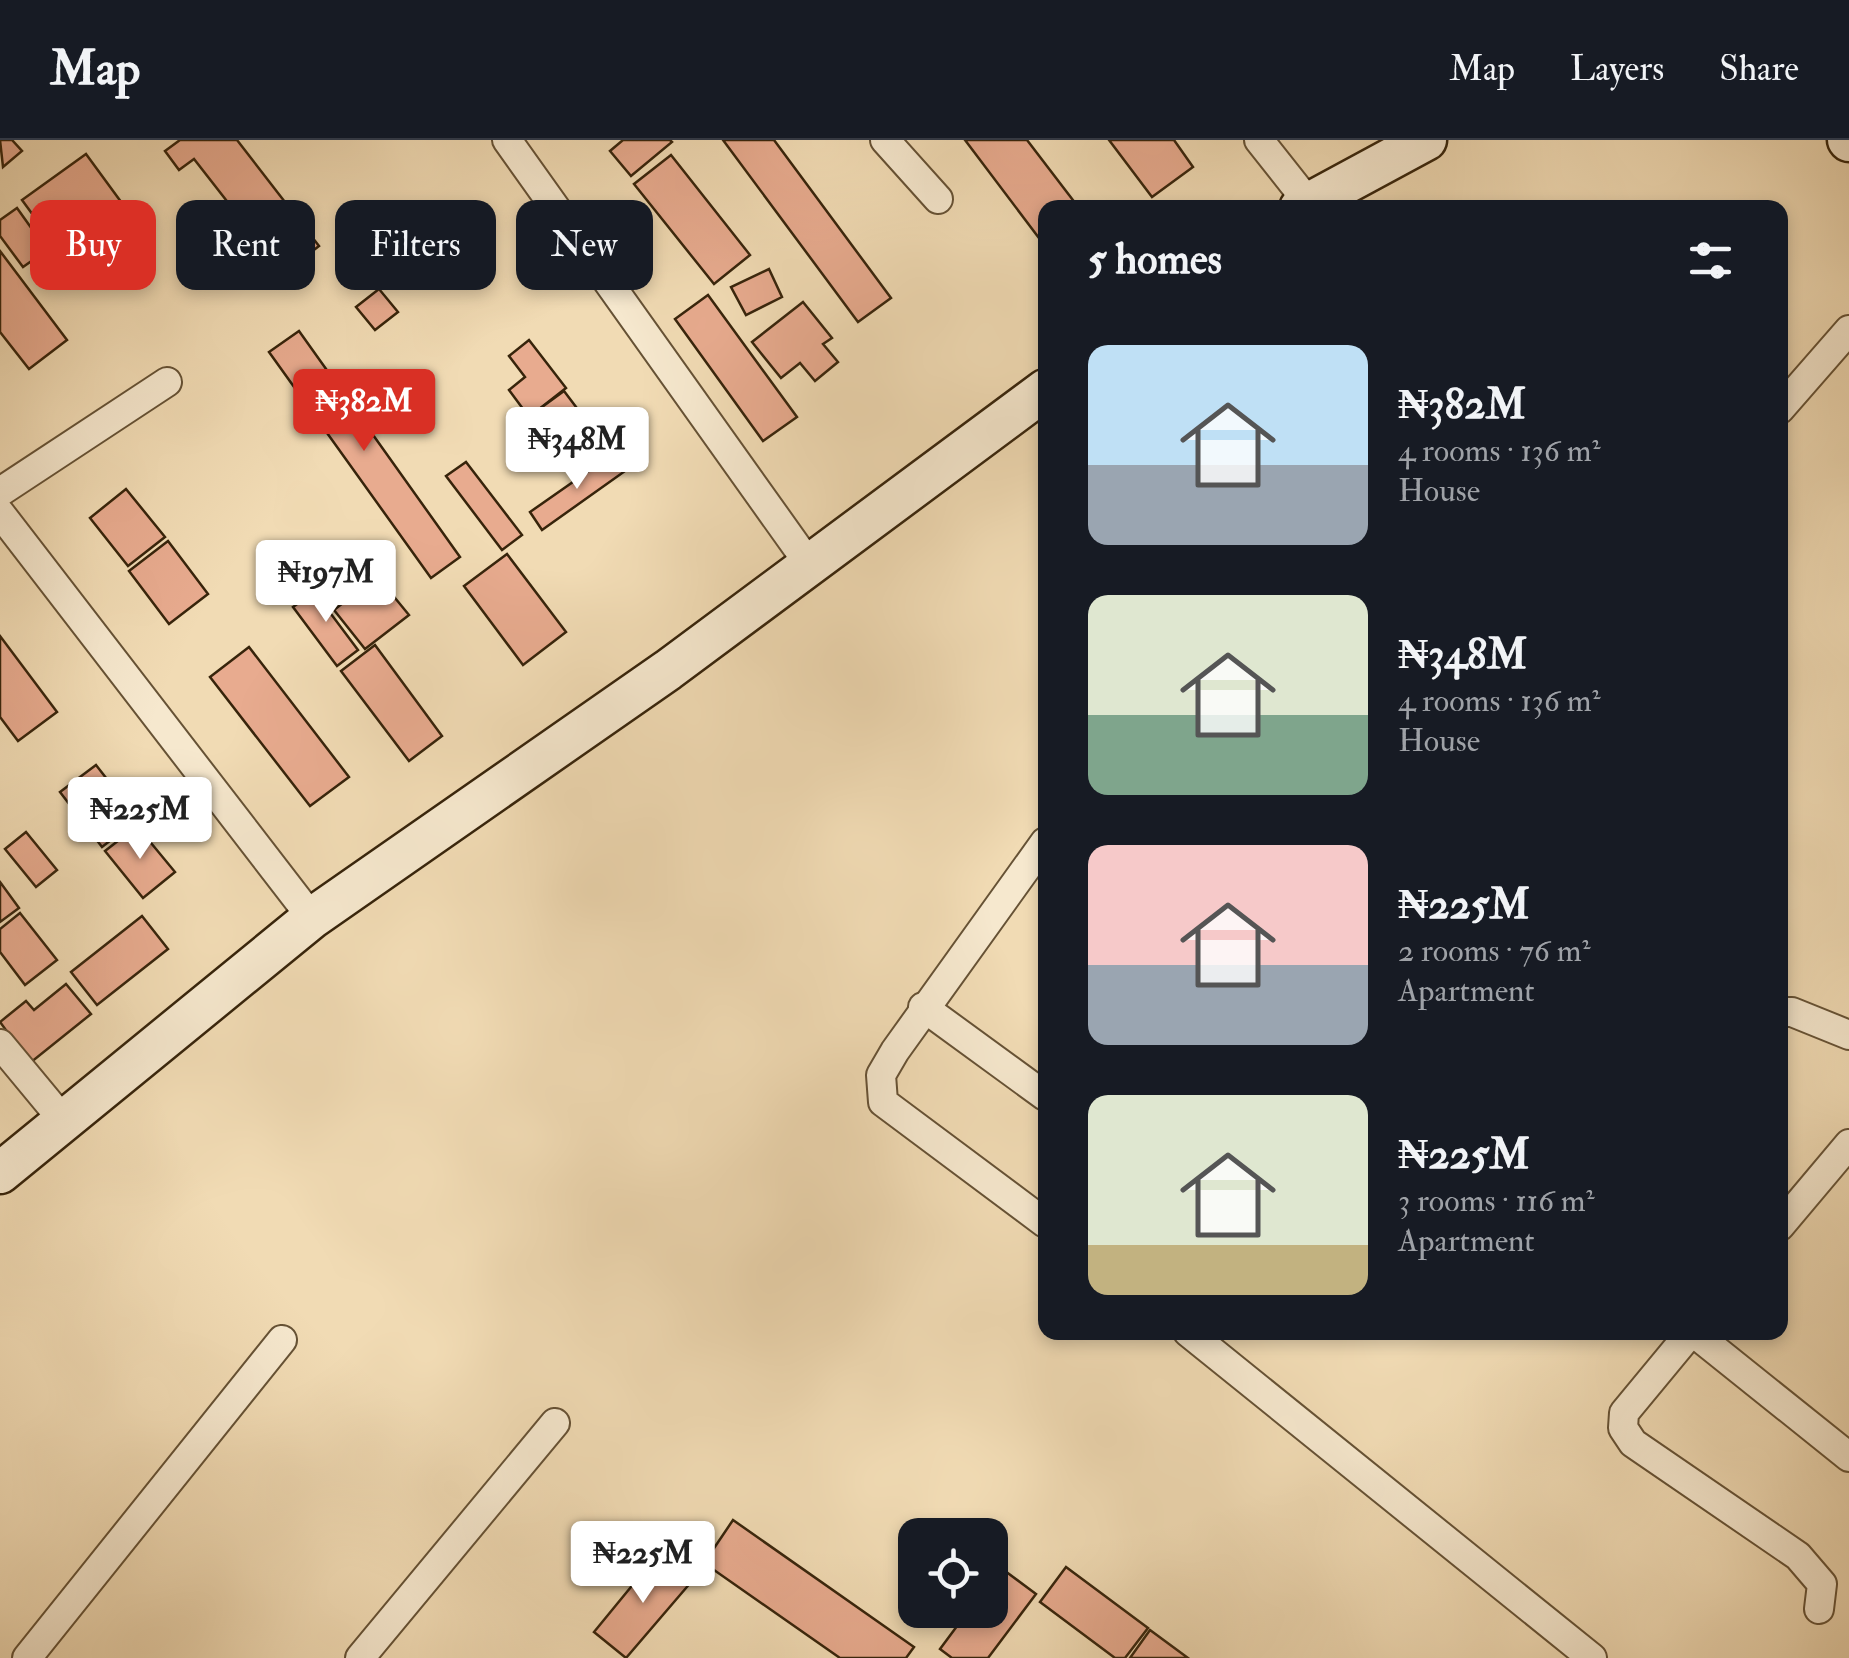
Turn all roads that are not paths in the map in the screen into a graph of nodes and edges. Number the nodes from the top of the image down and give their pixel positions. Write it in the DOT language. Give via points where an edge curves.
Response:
graph roads {
  1 [pos="507,140"];
  2 [pos="885,140"];
  3 [pos="1259,140"];
  4 [pos="1426,140"];
  5 [pos="938,198"];
  6 [pos="1301,200"];
  7 [pos="1313,200"];
  8 [pos="1849,330"];
  9 [pos="167,382"];
  10 [pos="1038,395"];
  11 [pos="1788,400"];
  12 [pos="0,492"];
  13 [pos="0,514"];
  14 [pos="809,564"];
  15 [pos="1038,851"];
  16 [pos="312,918"];
  17 [pos="923,1007"];
  18 [pos="1788,1012"];
  19 [pos="1849,1035"];
  20 [pos="0,1044"];
  21 [pos="1038,1091"];
  22 [pos="63,1120"];
  23 [pos="1845,1156"];
  24 [pos="0,1172"];
  25 [pos="1038,1217"];
  26 [pos="1788,1217"];
  27 [pos="282,1340"];
  28 [pos="1198,1340"];
  29 [pos="1685,1340"];
  30 [pos="1702,1340"];
  31 [pos="556,1423"];
  32 [pos="1849,1457"];
  33 [pos="1819,1609"];
  34 [pos="26,1658"];
  35 [pos="360,1658"];
  36 [pos="1592,1658"];
  1 -- 14 [label="street"];
  2 -- 5 [label="street"];
  3 -- 6 [label="street"];
  4 -- 7 [label="street"];
  8 -- 11 [label="street"];
  9 -- 12 [label="street"];
  10 -- 14 [label="street"];
  13 -- 16 [label="street"];
  14 -- 16 [label="street"];
  15 -- 17 [label="street"];
  16 -- 22 [label="street"];
  17 -- 21 [label="street"];
  17 -- 25 [label="street" via="881,1074 882,1102"];
  18 -- 19 [label="street"];
  20 -- 22 [label="street"];
  22 -- 24 [label="street"];
  23 -- 26 [label="street"];
  27 -- 34 [label="street"];
  28 -- 36 [label="street"];
  29 -- 33 [label="street" via="1624,1413 1623,1428 1633,1443 1798,1556 1822,1584"];
  30 -- 32 [label="street"];
  31 -- 35 [label="street"];
}
